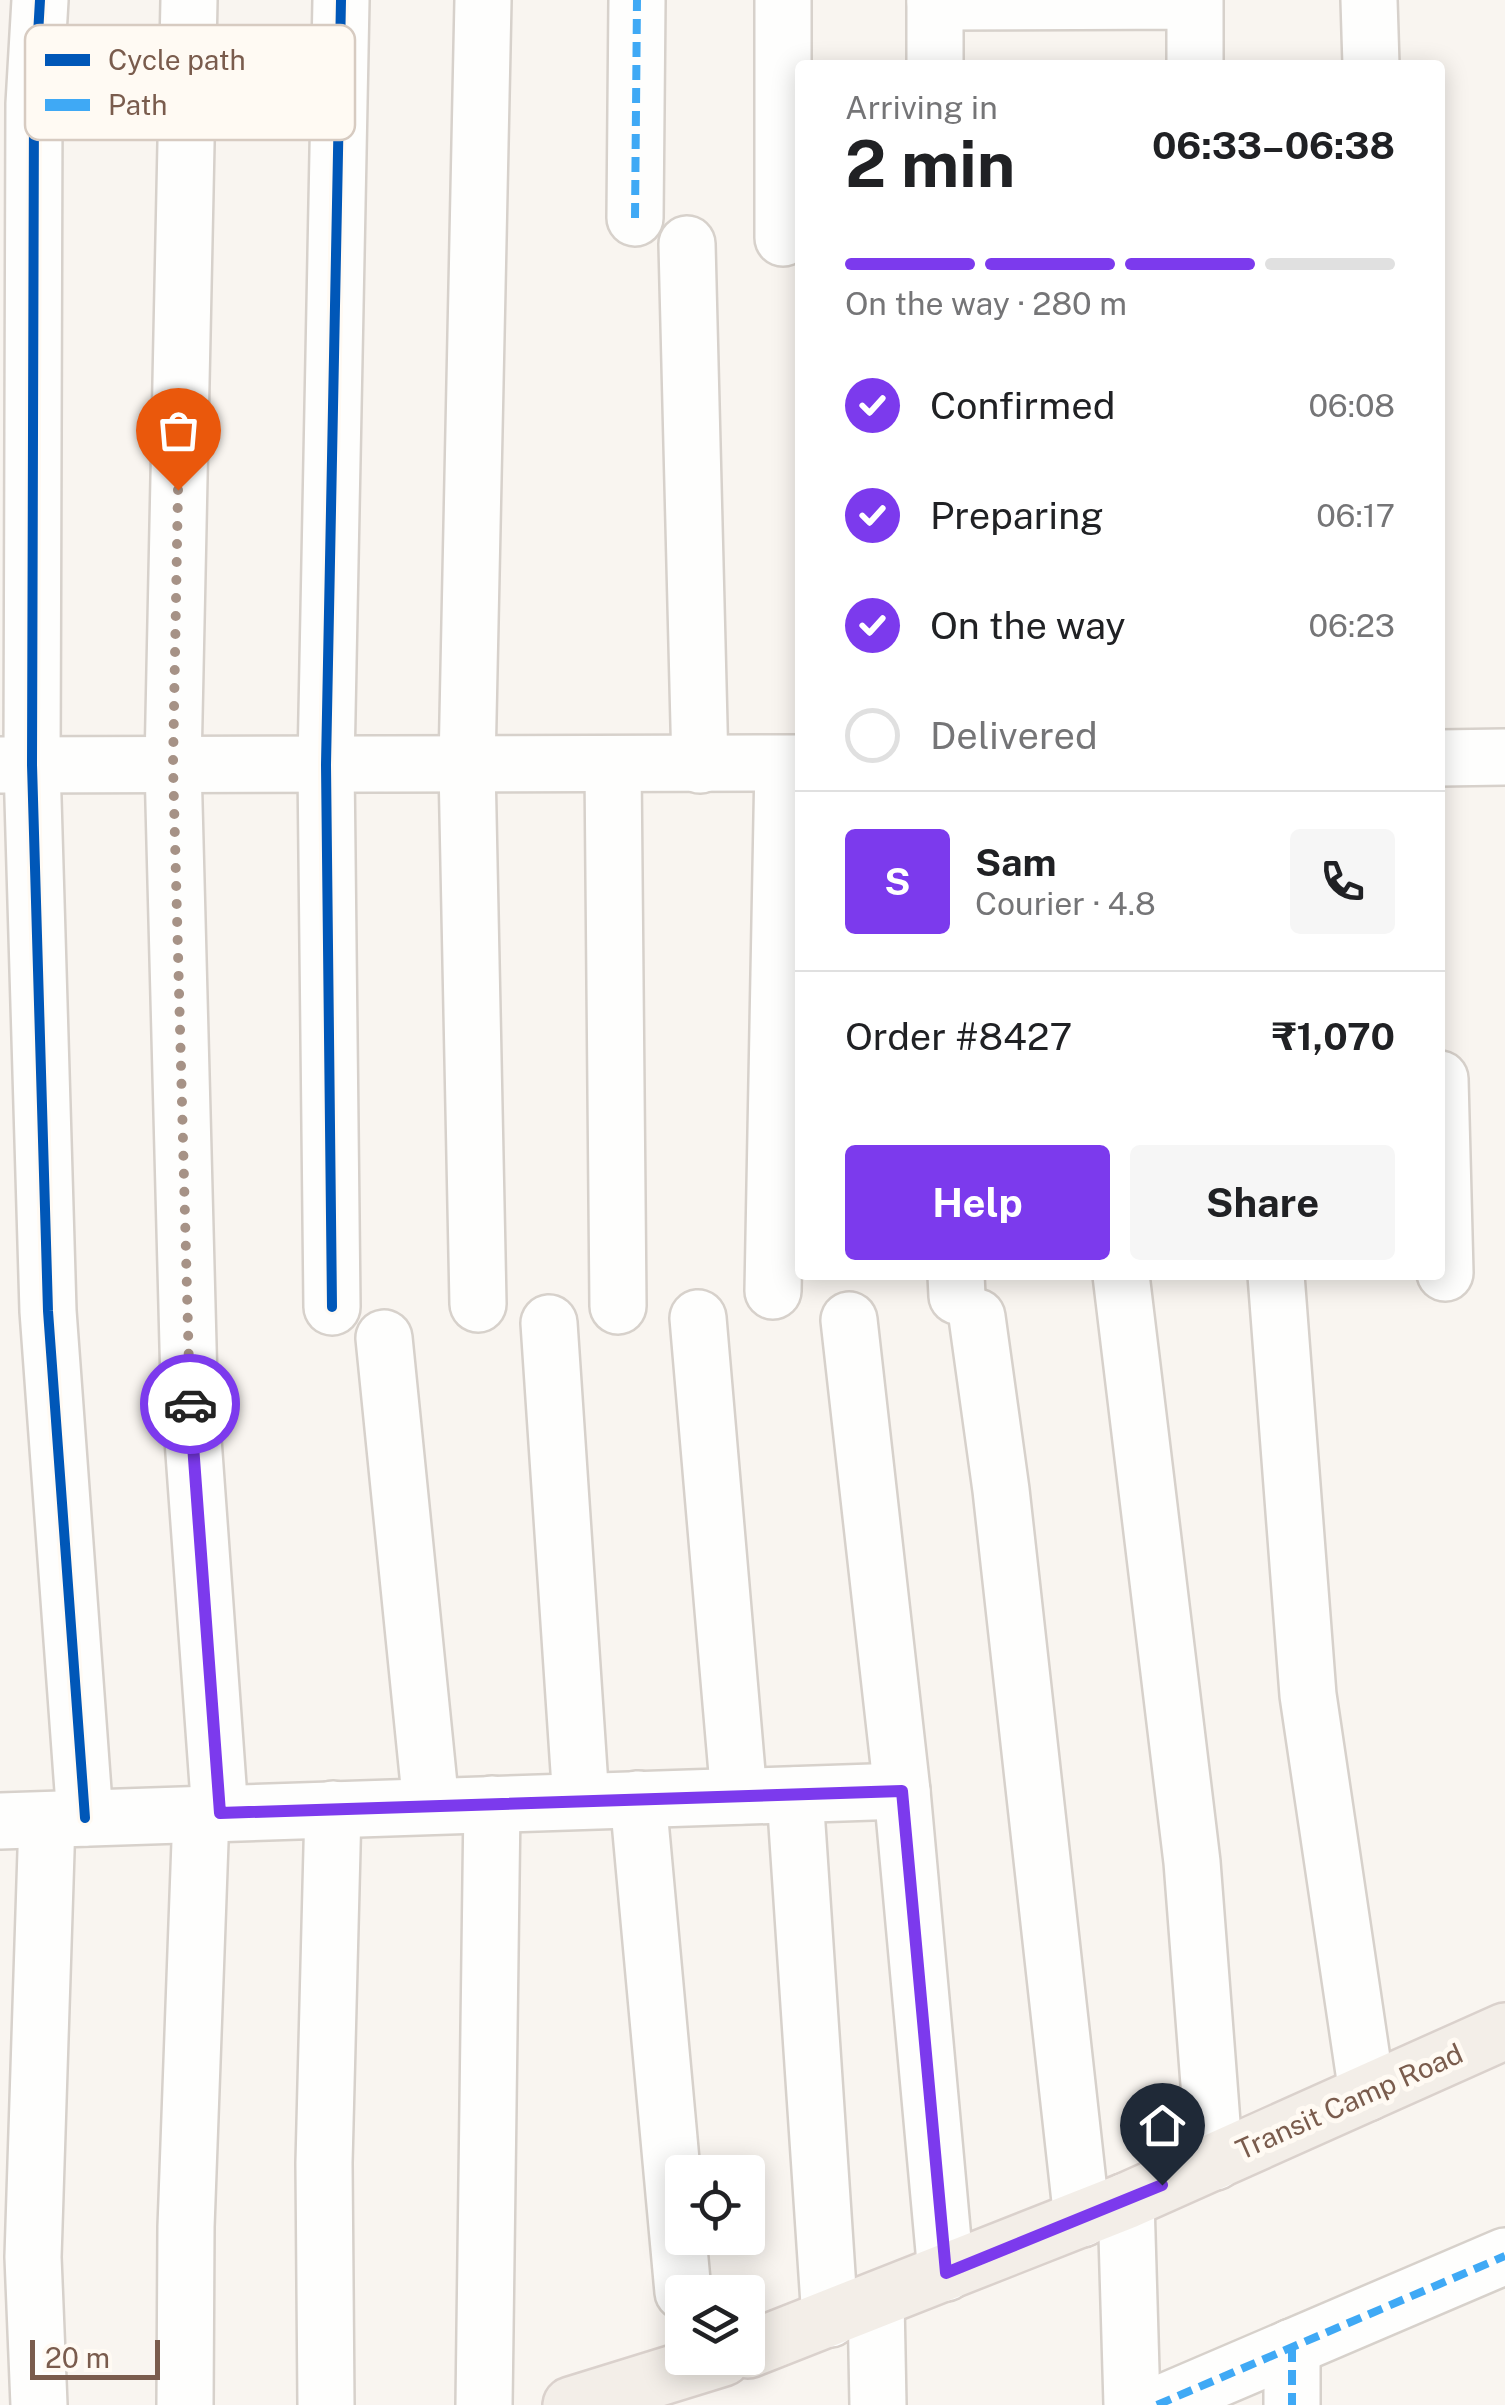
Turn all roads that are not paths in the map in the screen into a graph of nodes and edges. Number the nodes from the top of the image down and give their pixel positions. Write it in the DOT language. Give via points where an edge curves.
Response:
graph roads {
  1 [pos="40,0"];
  2 [pos="190,0"];
  3 [pos="341,0"];
  4 [pos="484,0"];
  5 [pos="637,0"];
  6 [pos="783,0"];
  7 [pos="1369,0"];
  8 [pos="936,1"];
  9 [pos="39,25"];
  10 [pos="189,25"];
  11 [pos="341,25"];
  12 [pos="935,60"];
  13 [pos="1195,60"];
  14 [pos="1370,60"];
  15 [pos="34,140"];
  16 [pos="187,140"];
  17 [pos="338,140"];
  18 [pos="635,218"];
  19 [pos="783,238"];
  20 [pos="687,244"];
  21 [pos="1505,756"];
  22 [pos="1445,758"];
  23 [pos="792,764"];
  24 [pos="16,765"];
  25 [pos="173,765"];
  26 [pos="326,765"];
  27 [pos="700,765"];
  28 [pos="467,766"];
  29 [pos="613,766"];
  30 [pos="1122,1280"];
  31 [pos="1276,1280"];
  32 [pos="774,1291"];
  33 [pos="963,1296"];
  34 [pos="478,1304"];
  35 [pos="618,1306"];
  36 [pos="332,1307"];
  37 [pos="698,1318"];
  38 [pos="849,1320"];
  39 [pos="548,1323"];
  40 [pos="384,1338"];
  41 [pos="902,1791"];
  42 [pos="795,1794"];
  43 [pos="739,1796"];
  44 [pos="638,1799"];
  45 [pos="581,1801"];
  46 [pos="492,1804"];
  47 [pos="431,1805"];
  48 [pos="333,1809"];
  49 [pos="211,1814"];
  50 [pos="44,1820"];
  51 [pos="1505,2032"];
  52 [pos="1367,2093"];
  53 [pos="1215,2162"];
  54 [pos="1104,2210"];
  55 [pos="1505,2256"];
  56 [pos="946,2273"];
  57 [pos="681,2275"];
  58 [pos="853,2310"];
  59 [pos="765,2344"];
  60 [pos="1292,2347"];
  61 [pos="665,2373"];
  62 [pos="39,2405"];
  63 [pos="184,2405"];
  64 [pos="326,2405"];
  65 [pos="484,2405"];
  66 [pos="571,2405"];
  67 [pos="878,2405"];
  68 [pos="1132,2405"];
  69 [pos="1157,2405"];
  70 [pos="1292,2405"];
  1 -- 9 [label="street"];
  2 -- 10 [label="street"];
  3 -- 11 [label="street"];
  4 -- 28 [label="street"];
  5 -- 18 [label="street"];
  6 -- 19 [label="street"];
  7 -- 14 [label="street"];
  8 -- 12 [label="street"];
  8 -- 13 [label="street" via="1195,1"];
  15 -- 24 [label="street"];
  16 -- 25 [label="street"];
  17 -- 26 [label="street"];
  20 -- 27 [label="street"];
  21 -- 22 [label="street"];
  23 -- 27 [label="street"];
  23 -- 32 [label="street"];
  24 -- 25 [label="street"];
  24 -- 50 [label="street" via="48,1310"];
  25 -- 26 [label="street"];
  25 -- 49 [label="street" via="189,1384"];
  26 -- 28 [label="street"];
  26 -- 36 [label="street"];
  27 -- 29 [label="street"];
  28 -- 29 [label="street"];
  28 -- 34 [label="street"];
  29 -- 35 [label="street"];
  30 -- 53 [label="street" via="1192,1862"];
  31 -- 52 [label="street" via="1308,1695"];
  33 -- 54 [label="street" via="1001,1490"];
  37 -- 43 [label="street"];
  38 -- 41 [label="street"];
  39 -- 45 [label="street"];
  40 -- 47 [label="street"];
  41 -- 42 [label="street"];
  41 -- 56 [label="street"];
  42 -- 43 [label="street"];
  42 -- 58 [label="street"];
  43 -- 44 [label="street"];
  44 -- 45 [label="street"];
  44 -- 57 [label="street"];
  45 -- 46 [label="street"];
  46 -- 47 [label="street"];
  46 -- 65 [label="street"];
  47 -- 48 [label="street"];
  48 -- 49 [label="street"];
  48 -- 64 [label="street"];
  49 -- 50 [label="street"];
  49 -- 63 [label="street" via="186,2226"];
  50 -- 62 [label="street" via="33,2256"];
  51 -- 52 [label="main road, Transit Camp Road"];
  52 -- 53 [label="main road, Transit Camp Road"];
  53 -- 54 [label="main road, Transit Camp Road"];
  54 -- 56 [label="main road, Transit Camp Road"];
  54 -- 68 [label="street"];
  55 -- 60 [label="street"];
  56 -- 58 [label="main road, Transit Camp Road"];
  58 -- 59 [label="main road, Transit Camp Road"];
  58 -- 67 [label="street"];
  60 -- 69 [label="street"];
  60 -- 70 [label="street"];
  61 -- 66 [label="main road"];
}
